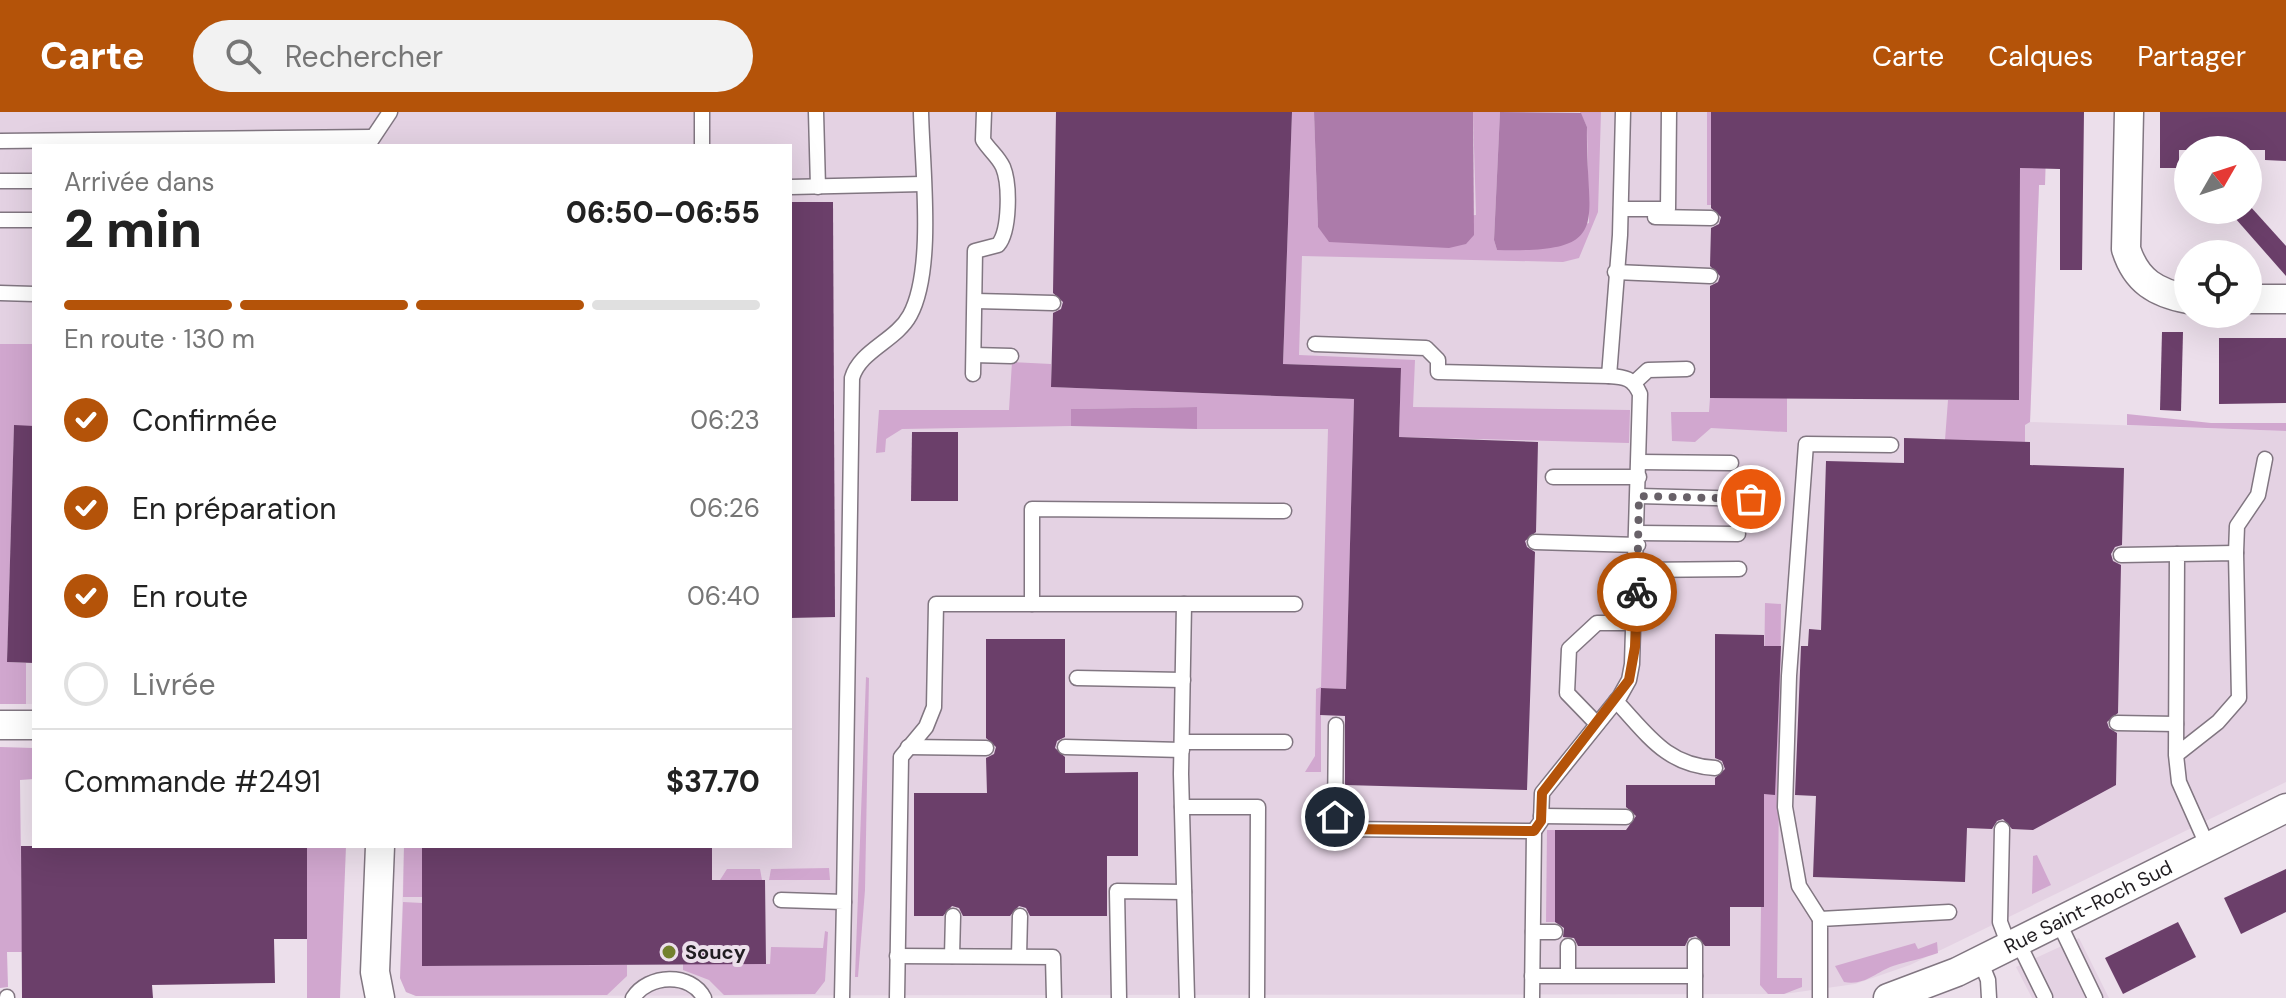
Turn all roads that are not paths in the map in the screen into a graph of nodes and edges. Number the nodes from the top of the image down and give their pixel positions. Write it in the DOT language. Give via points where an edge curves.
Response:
graph roads {
  1 [pos="390,112"];
  2 [pos="702,112"];
  3 [pos="816,112"];
  4 [pos="921,112"];
  5 [pos="984,112"];
  6 [pos="1623,112"];
  7 [pos="1669,112"];
  8 [pos="2129,112"];
  9 [pos="0,141"];
  10 [pos="370,141"];
  11 [pos="702,144"];
  12 [pos="0,181"];
  13 [pos="32,181"];
  14 [pos="923,184"];
  15 [pos="792,187"];
  16 [pos="818,187"];
  17 [pos="1621,213"];
  18 [pos="1711,218"];
  19 [pos="0,220"];
  20 [pos="32,220"];
  21 [pos="1615,272"];
  22 [pos="1710,276"];
  23 [pos="0,293"];
  24 [pos="32,294"];
  25 [pos="2174,296"];
  26 [pos="2262,299"];
  27 [pos="2286,299"];
  28 [pos="975,301"];
  29 [pos="1053,303"];
  30 [pos="1315,344"];
  31 [pos="974,355"];
  32 [pos="1011,356"];
  33 [pos="1687,369"];
  34 [pos="973,374"];
  35 [pos="1609,376"];
  36 [pos="1635,382"];
  37 [pos="1891,445"];
  38 [pos="2265,459"];
  39 [pos="1731,463"];
  40 [pos="1639,470"];
  41 [pos="1553,477"];
  42 [pos="1639,496"];
  43 [pos="1751,499"];
  44 [pos="1284,511"];
  45 [pos="1738,534"];
  46 [pos="1638,539"];
  47 [pos="1535,542"];
  48 [pos="2236,553"];
  49 [pos="2177,554"];
  50 [pos="2121,555"];
  51 [pos="1739,569"];
  52 [pos="1637,570"];
  53 [pos="1032,604"];
  54 [pos="1184,604"];
  55 [pos="1295,604"];
  56 [pos="1636,623"];
  57 [pos="1077,678"];
  58 [pos="1183,680"];
  59 [pos="1616,701"];
  60 [pos="2117,723"];
  61 [pos="1597,724"];
  62 [pos="2176,724"];
  63 [pos="0,725"];
  64 [pos="32,725"];
  65 [pos="1336,725"];
  66 [pos="1285,742"];
  67 [pos="1182,746"];
  68 [pos="908,747"];
  69 [pos="1065,747"];
  70 [pos="986,748"];
  71 [pos="2176,755"];
  72 [pos="1715,768"];
  73 [pos="1182,807"];
  74 [pos="2286,808"];
  75 [pos="1541,816"];
  76 [pos="1626,817"];
  77 [pos="2002,829"];
  78 [pos="1534,831"];
  79 [pos="2208,847"];
  80 [pos="380,848"];
  81 [pos="1184,892"];
  82 [pos="781,900"];
  83 [pos="844,902"];
  84 [pos="1949,912"];
  85 [pos="953,916"];
  86 [pos="1020,916"];
  87 [pos="1820,919"];
  88 [pos="2058,921"];
  89 [pos="1533,932"];
  90 [pos="1555,932"];
  91 [pos="2013,944"];
  92 [pos="1568,946"];
  93 [pos="1695,946"];
  94 [pos="897,956"];
  95 [pos="952,956"];
  96 [pos="1019,956"];
  97 [pos="1980,960"];
  98 [pos="1568,975"];
  99 [pos="1532,976"];
  100 [pos="1695,976"];
  101 [pos="2045,997"];
  102 [pos="380,998"];
  103 [pos="633,998"];
  104 [pos="704,998"];
  105 [pos="842,998"];
  106 [pos="897,998"];
  107 [pos="1054,998"];
  108 [pos="1119,998"];
  109 [pos="1187,998"];
  110 [pos="1257,998"];
  111 [pos="1532,998"];
  112 [pos="1695,998"];
  113 [pos="1820,998"];
  114 [pos="1888,998"];
  115 [pos="1989,998"];
  116 [pos="2095,998"];
  1 -- 10 [label="lane"];
  2 -- 11 [label="lane"];
  3 -- 16 [label="lane"];
  4 -- 14 [label="lane"];
  5 -- 28 [label="lane" via="983,140 1006,179 1004,235 998,245 975,251"];
  6 -- 17 [label="lane"];
  7 -- 17 [label="lane" via="1668,209"];
  8 -- 25 [label="street" via="2126,249 2131,267 2144,282"];
  9 -- 10 [label="lane"];
  12 -- 13 [label="lane"];
  14 -- 16 [label="lane"];
  14 -- 83 [label="lane" via="924,257 917,301 901,328 860,361 852,378"];
  15 -- 16 [label="lane"];
  17 -- 18 [label="lane"];
  17 -- 21 [label="lane"];
  19 -- 20 [label="lane"];
  21 -- 22 [label="lane"];
  21 -- 35 [label="lane"];
  23 -- 24 [label="lane"];
  26 -- 27 [label="street"];
  28 -- 29 [label="lane"];
  28 -- 31 [label="lane"];
  30 -- 35 [label="lane" via="1426,348 1438,360 1438,372"];
  31 -- 32 [label="lane"];
  31 -- 34 [label="lane"];
  33 -- 36 [label="lane" via="1648,370"];
  35 -- 36 [label="lane"];
  36 -- 40 [label="lane" via="1640,394"];
  37 -- 87 [label="lane" via="1806,444 1785,807 1799,886"];
  38 -- 48 [label="lane" via="2258,495 2237,526"];
  39 -- 40 [label="lane"];
  40 -- 41 [label="lane"];
  40 -- 42 [label="lane"];
  42 -- 43 [label="lane"];
  42 -- 46 [label="lane"];
  44 -- 53 [label="lane" via="1032,509"];
  45 -- 46 [label="lane"];
  46 -- 47 [label="lane"];
  46 -- 52 [label="lane"];
  48 -- 49 [label="lane"];
  48 -- 71 [label="lane" via="2239,698"];
  49 -- 50 [label="lane"];
  49 -- 62 [label="lane"];
  51 -- 52 [label="lane"];
  52 -- 56 [label="lane"];
  53 -- 54 [label="lane"];
  53 -- 68 [label="lane" via="936,604 934,707 926,727"];
  54 -- 55 [label="lane"];
  54 -- 58 [label="lane"];
  56 -- 59 [label="lane" via="1629,680"];
  56 -- 61 [label="lane" via="1597,623 1569,649 1567,693"];
  57 -- 58 [label="lane"];
  58 -- 67 [label="lane"];
  59 -- 61 [label="lane"];
  59 -- 72 [label="lane" via="1672,758"];
  60 -- 62 [label="lane"];
  61 -- 75 [label="lane" via="1542,793"];
  62 -- 71 [label="lane"];
  63 -- 64 [label="street"];
  65 -- 78 [label="lane" via="1335,817 1343,829"];
  66 -- 67 [label="lane"];
  67 -- 69 [label="lane"];
  67 -- 73 [label="lane"];
  68 -- 70 [label="lane"];
  68 -- 94 [label="lane" via="901,757"];
  71 -- 79 [label="lane" via="2179,782"];
  73 -- 81 [label="lane"];
  73 -- 110 [label="lane" via="1258,807"];
  74 -- 79 [label="street, Rue Saint-Roch Sud"];
  75 -- 76 [label="lane"];
  75 -- 78 [label="lane"];
  77 -- 91 [label="lane" via="2000,922"];
  78 -- 89 [label="lane"];
  79 -- 88 [label="street, Rue Saint-Roch Sud"];
  80 -- 102 [label="street" via="375,972"];
  81 -- 108 [label="lane" via="1117,891"];
  81 -- 109 [label="lane"];
  82 -- 83 [label="lane"];
  83 -- 105 [label="lane"];
  84 -- 87 [label="lane"];
  85 -- 95 [label="lane"];
  86 -- 96 [label="lane"];
  87 -- 113 [label="lane"];
  88 -- 91 [label="street, Rue Saint-Roch Sud"];
  88 -- 116 [label="lane"];
  89 -- 90 [label="lane"];
  89 -- 99 [label="lane"];
  91 -- 97 [label="street, Rue Saint-Roch Sud"];
  91 -- 101 [label="lane"];
  92 -- 98 [label="lane"];
  93 -- 100 [label="lane"];
  94 -- 95 [label="lane"];
  94 -- 106 [label="lane"];
  95 -- 96 [label="lane"];
  96 -- 107 [label="lane" via="1053,957"];
  97 -- 114 [label="street, Rue Saint-Roch Sud"];
  97 -- 115 [label="lane"];
  98 -- 99 [label="lane"];
  98 -- 100 [label="lane"];
  99 -- 111 [label="lane"];
  100 -- 112 [label="lane"];
  103 -- 104 [label="lane" via="644,986 671,980 691,984"];
}
